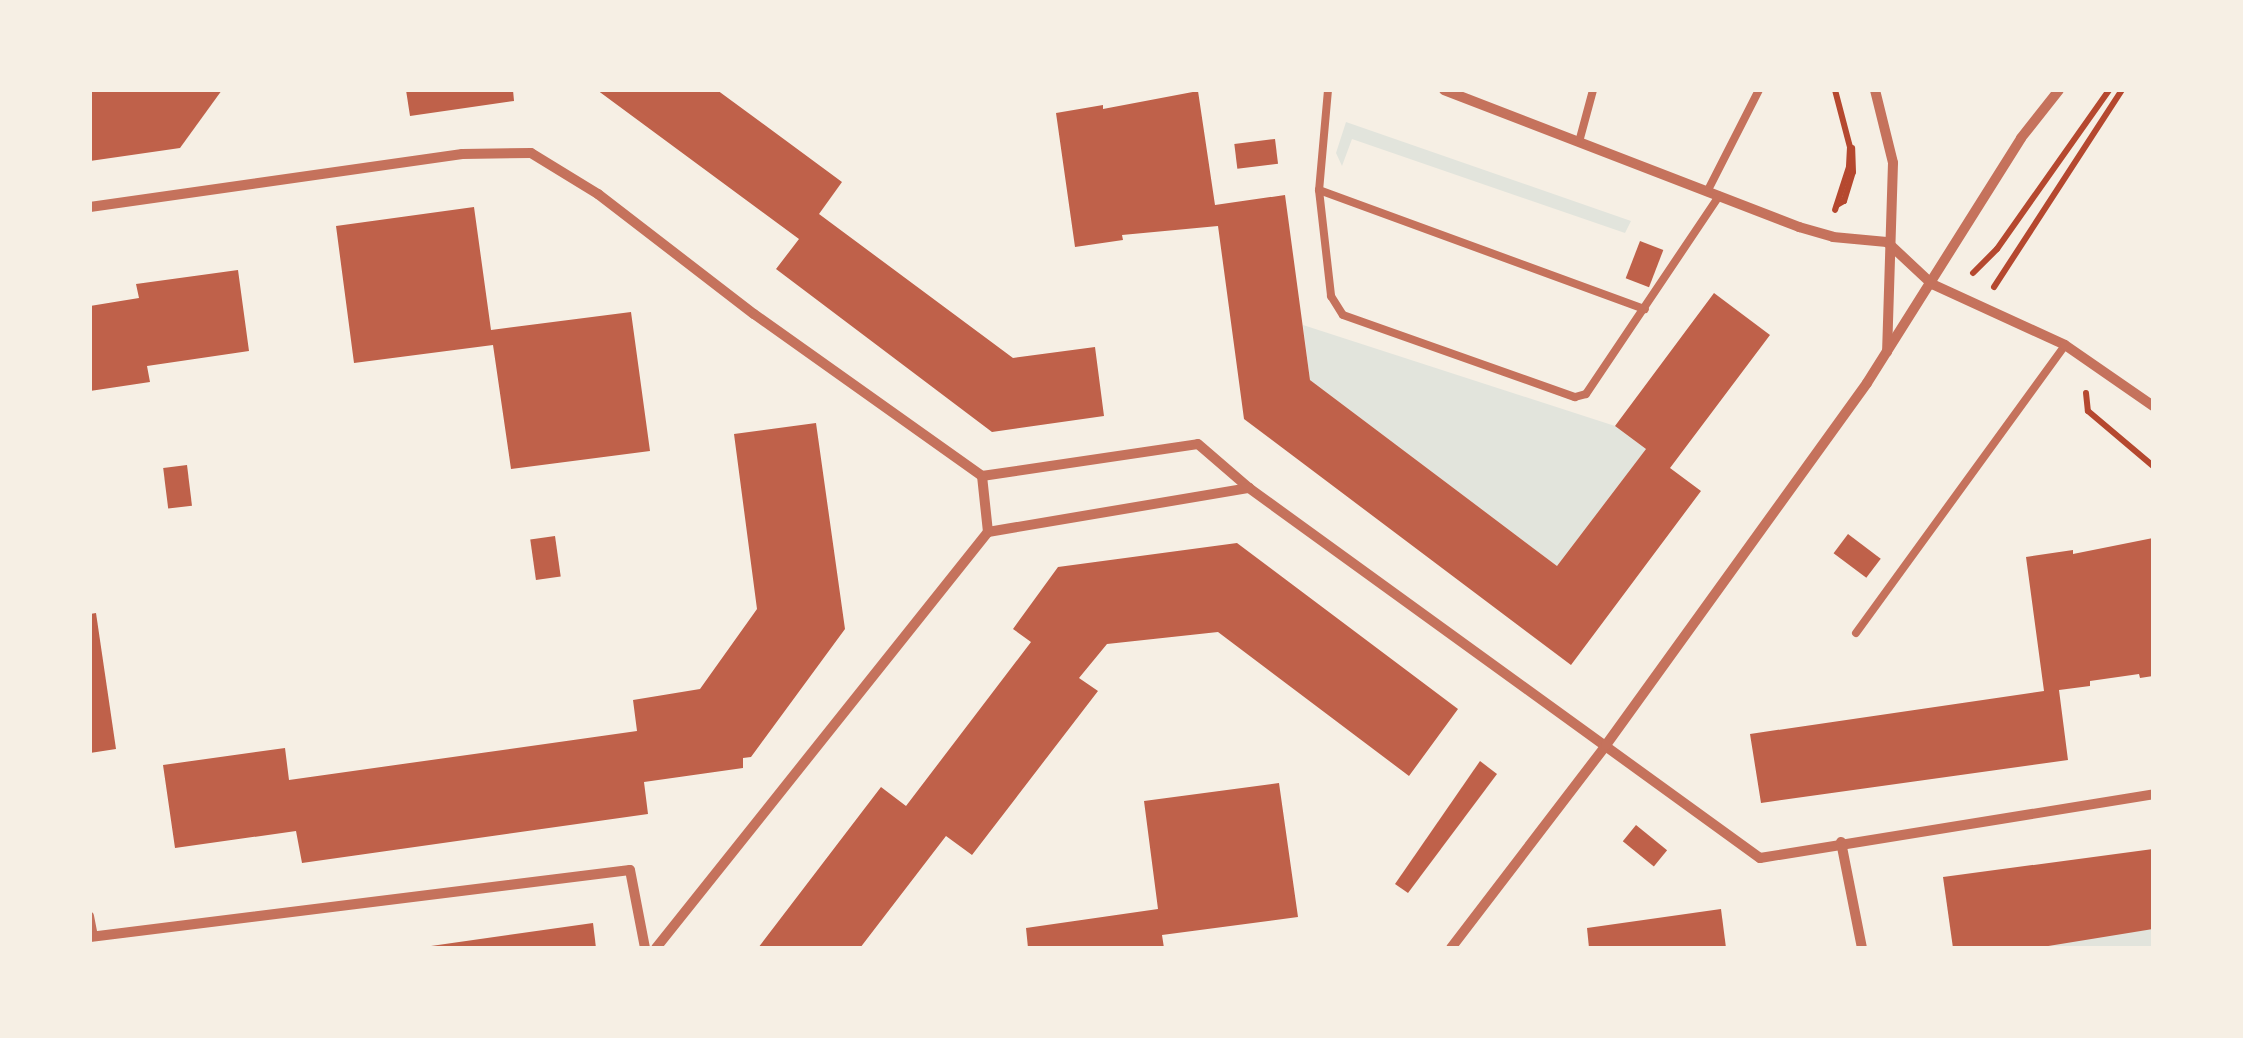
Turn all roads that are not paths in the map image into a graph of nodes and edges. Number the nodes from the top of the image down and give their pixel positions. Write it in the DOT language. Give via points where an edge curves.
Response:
graph roads {
  1 [pos="1328,90"];
  2 [pos="1444,90"];
  3 [pos="1593,90"];
  4 [pos="1759,90"];
  5 [pos="1875,90"];
  6 [pos="2058,90"];
  7 [pos="1579,142"];
  8 [pos="1319,190"];
  9 [pos="1713,194"];
  10 [pos="90,208"];
  11 [pos="1888,242"];
  12 [pos="1932,284"];
  13 [pos="1645,309"];
  14 [pos="2065,345"];
  15 [pos="1886,355"];
  16 [pos="2153,406"];
  17 [pos="982,476"];
  18 [pos="1249,488"];
  19 [pos="988,532"];
  20 [pos="1856,632"];
  21 [pos="1606,745"];
  22 [pos="2153,794"];
  23 [pos="1842,842"];
  24 [pos="90,916"];
  25 [pos="92,936"];
  26 [pos="644,948"];
  27 [pos="656,948"];
  28 [pos="1450,948"];
  29 [pos="1862,948"];
  1 -- 8 [label="lane"];
  2 -- 7 [label="street"];
  3 -- 7 [label="lane"];
  4 -- 9 [label="lane"];
  5 -- 11 [label="street" via="1893,163"];
  6 -- 12 [label="street" via="1990,185"];
  7 -- 9 [label="street"];
  8 -- 13 [label="lane"];
  8 -- 13 [label="lane" via="1332,296 1343,316 1575,396 1586,394"];
  9 -- 11 [label="street" via="1833,237"];
  9 -- 13 [label="lane"];
  10 -- 17 [label="street" via="462,154 530,153 598,194"];
  11 -- 12 [label="street"];
  11 -- 15 [label="street"];
  12 -- 14 [label="street"];
  12 -- 15 [label="street"];
  14 -- 16 [label="street"];
  14 -- 20 [label="lane"];
  15 -- 21 [label="street"];
  17 -- 18 [label="street" via="1198,444"];
  17 -- 19 [label="street"];
  18 -- 19 [label="street"];
  18 -- 21 [label="street"];
  19 -- 27 [label="street"];
  21 -- 23 [label="street" via="1760,858"];
  21 -- 28 [label="street"];
  22 -- 23 [label="street"];
  23 -- 29 [label="street"];
  24 -- 25 [label="lane"];
  25 -- 26 [label="street" via="630,870"];
}
